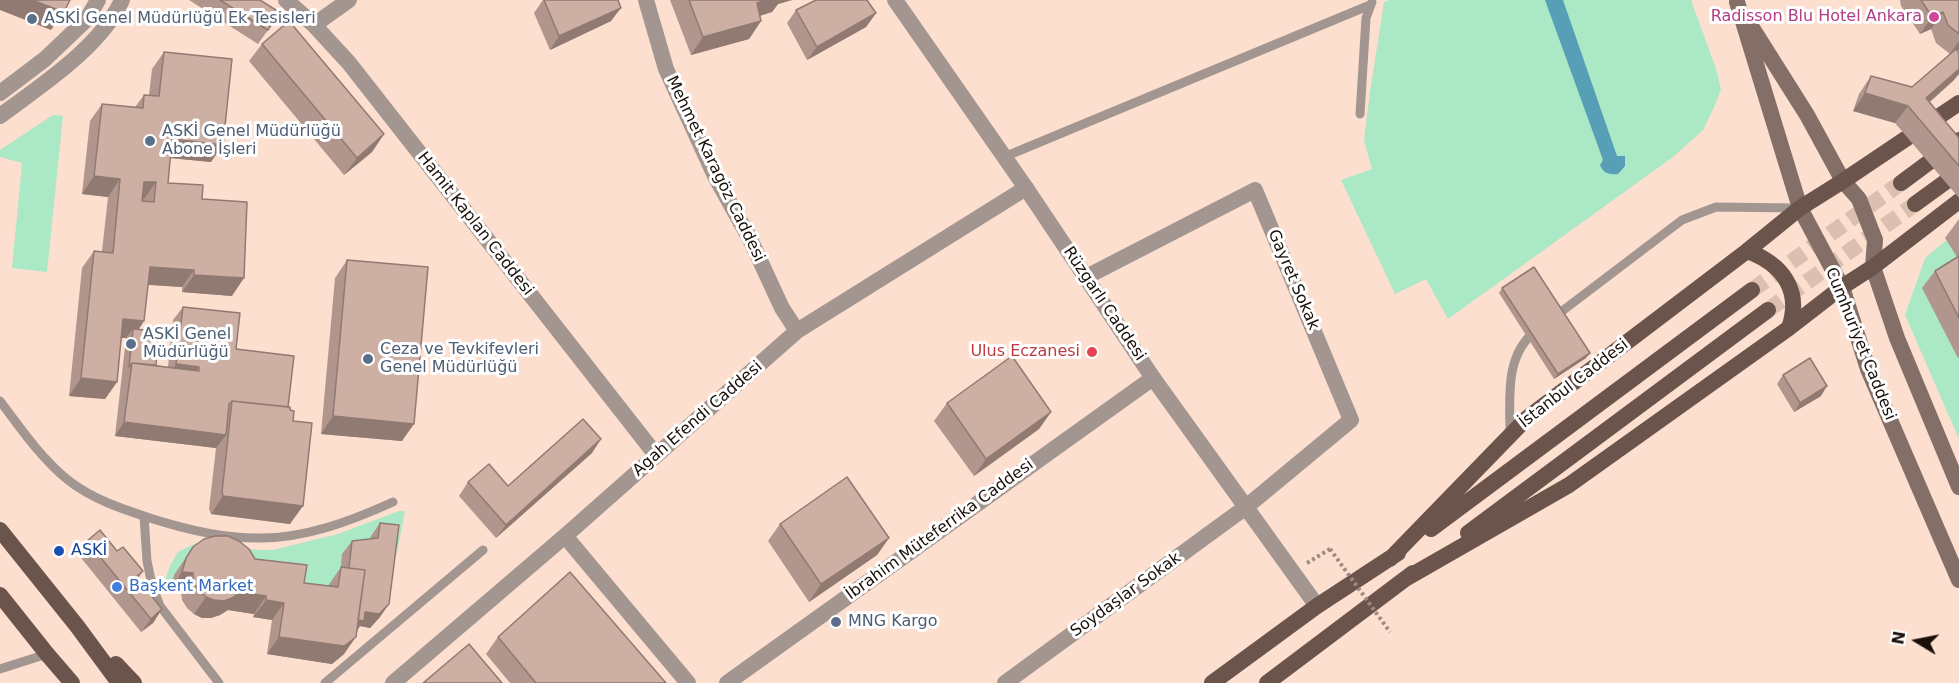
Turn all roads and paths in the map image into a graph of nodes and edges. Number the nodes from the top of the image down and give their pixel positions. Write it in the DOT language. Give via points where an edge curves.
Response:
graph roads {
  1 [pos="98,0"];
  2 [pos="122,0"];
  3 [pos="286,0"];
  4 [pos="349,0"];
  5 [pos="646,0"];
  6 [pos="895,0"];
  7 [pos="1736,1"];
  8 [pos="1372,3"];
  9 [pos="314,25"];
  10 [pos="0,93"];
  11 [pos="1959,103"];
  12 [pos="1360,114"];
  13 [pos="0,116"];
  14 [pos="1959,140"];
  15 [pos="1005,157"];
  16 [pos="1959,172"];
  17 [pos="1843,181"];
  18 [pos="1901,183"];
  19 [pos="1026,188"];
  20 [pos="1959,201"];
  21 [pos="1915,204"];
  22 [pos="1800,208"];
  23 [pos="1747,251"];
  24 [pos="1874,267"];
  25 [pos="1086,277"];
  26 [pos="1842,287"];
  27 [pos="1752,290"];
  28 [pos="1768,310"];
  29 [pos="1789,328"];
  30 [pos="797,331"];
  31 [pos="1153,378"];
  32 [pos="0,401"];
  33 [pos="1510,436"];
  34 [pos="656,455"];
  35 [pos="1959,487"];
  36 [pos="393,502"];
  37 [pos="1246,507"];
  38 [pos="144,516"];
  39 [pos="0,530"];
  40 [pos="565,536"];
  41 [pos="483,550"];
  42 [pos="1390,559"];
  43 [pos="1294,572"];
  44 [pos="1405,579"];
  45 [pos="1959,580"];
  46 [pos="0,595"];
  47 [pos="1317,606"];
  48 [pos="77,626"];
  49 [pos="1390,632"];
  50 [pos="47,654"];
  51 [pos="0,669"];
  52 [pos="68,683"];
  53 [pos="72,683"];
  54 [pos="119,683"];
  55 [pos="134,683"];
  56 [pos="219,683"];
  57 [pos="325,683"];
  58 [pos="393,683"];
  59 [pos="688,683"];
  60 [pos="727,683"];
  61 [pos="1005,683"];
  62 [pos="1212,683"];
  63 [pos="1267,683"];
  1 -- 10 [label="street" via="87,19"];
  2 -- 13 [label="street" via="81,53"];
  3 -- 9 [label="street, Hamit Kaplan Caddesi"];
  4 -- 9 [label="street"];
  5 -- 30 [label="street, Mehmet Karagöz Caddesi" via="666,69 715,176"];
  6 -- 15 [label="street, Rüzgarlı Caddesi"];
  7 -- 17 [label="main road, Cumhuriyet Caddesi"];
  7 -- 22 [label="main road, Cumhuriyet Caddesi"];
  8 -- 12 [label="lane" via="1366,18"];
  8 -- 15 [label="lane"];
  9 -- 34 [label="street, Hamit Kaplan Caddesi" via="349,63"];
  11 -- 17 [label="main road, İstanbul Caddesi"];
  14 -- 18 [label="main road"];
  15 -- 19 [label="street, Rüzgarlı Caddesi"];
  16 -- 21 [label="main road"];
  17 -- 22 [label="main road, İstanbul Caddesi"];
  17 -- 24 [label="main road, Cumhuriyet Caddesi" via="1859,199 1875,240"];
  19 -- 25 [label="street, Rüzgarlı Caddesi"];
  19 -- 30 [label="street, Agah Efendi Caddesi"];
  20 -- 24 [label="main road"];
  22 -- 23 [label="main road, İstanbul Caddesi"];
  22 -- 26 [label="main road, Cumhuriyet Caddesi"];
  22 -- 33 [label="lane" via="1716,207 1682,220 1527,337 1517,351 1510,380"];
  23 -- 29 [label="main road" via="1775,265 1787,281 1795,313"];
  23 -- 33 [label="main road, İstanbul Caddesi" via="1527,418"];
  24 -- 26 [label="main road"];
  24 -- 35 [label="main road, Cumhuriyet Caddesi" via="1897,338"];
  25 -- 31 [label="street, Rüzgarlı Caddesi"];
  25 -- 37 [label="street, Gayret Sokak" via="1255,190 1351,420"];
  26 -- 29 [label="main road"];
  26 -- 45 [label="main road, Cumhuriyet Caddesi" via="1868,369"];
  27 -- 42 [label="main road, İstanbul Caddesi"];
  28 -- 44 [label="main road"];
  29 -- 44 [label="main road" via="1569,485"];
  30 -- 34 [label="street, Agah Efendi Caddesi"];
  31 -- 37 [label="street, Rüzgarlı Caddesi"];
  31 -- 60 [label="street, İbrahim Müteferrika Caddesi"];
  32 -- 38 [label="lane" via="44,457 69,481 124,510"];
  33 -- 42 [label="main road, İstanbul Caddesi"];
  34 -- 40 [label="street, Agah Efendi Caddesi"];
  36 -- 38 [label="lane" via="304,533 259,538 173,526"];
  37 -- 43 [label="street, Rüzgarlı Caddesi"];
  37 -- 61 [label="street, Soydaşlar Sokak"];
  38 -- 56 [label="lane" via="147,561 160,606"];
  39 -- 48 [label="main road"];
  40 -- 58 [label="street, Agah Efendi Caddesi"];
  40 -- 59 [label="street"];
  41 -- 57 [label="lane"];
  42 -- 47 [label="main road, İstanbul Caddesi"];
  43 -- 47 [label="street, Rüzgarlı Caddesi"];
  43 -- 49 [label="path, bridge" via="1330,549"];
  44 -- 63 [label="main road"];
  46 -- 50 [label="main road"];
  47 -- 62 [label="main road, İstanbul Caddesi"];
  48 -- 54 [label="main road"];
  48 -- 55 [label="main road"];
  50 -- 51 [label="lane"];
  50 -- 52 [label="main road"];
  50 -- 53 [label="main road"];
}
